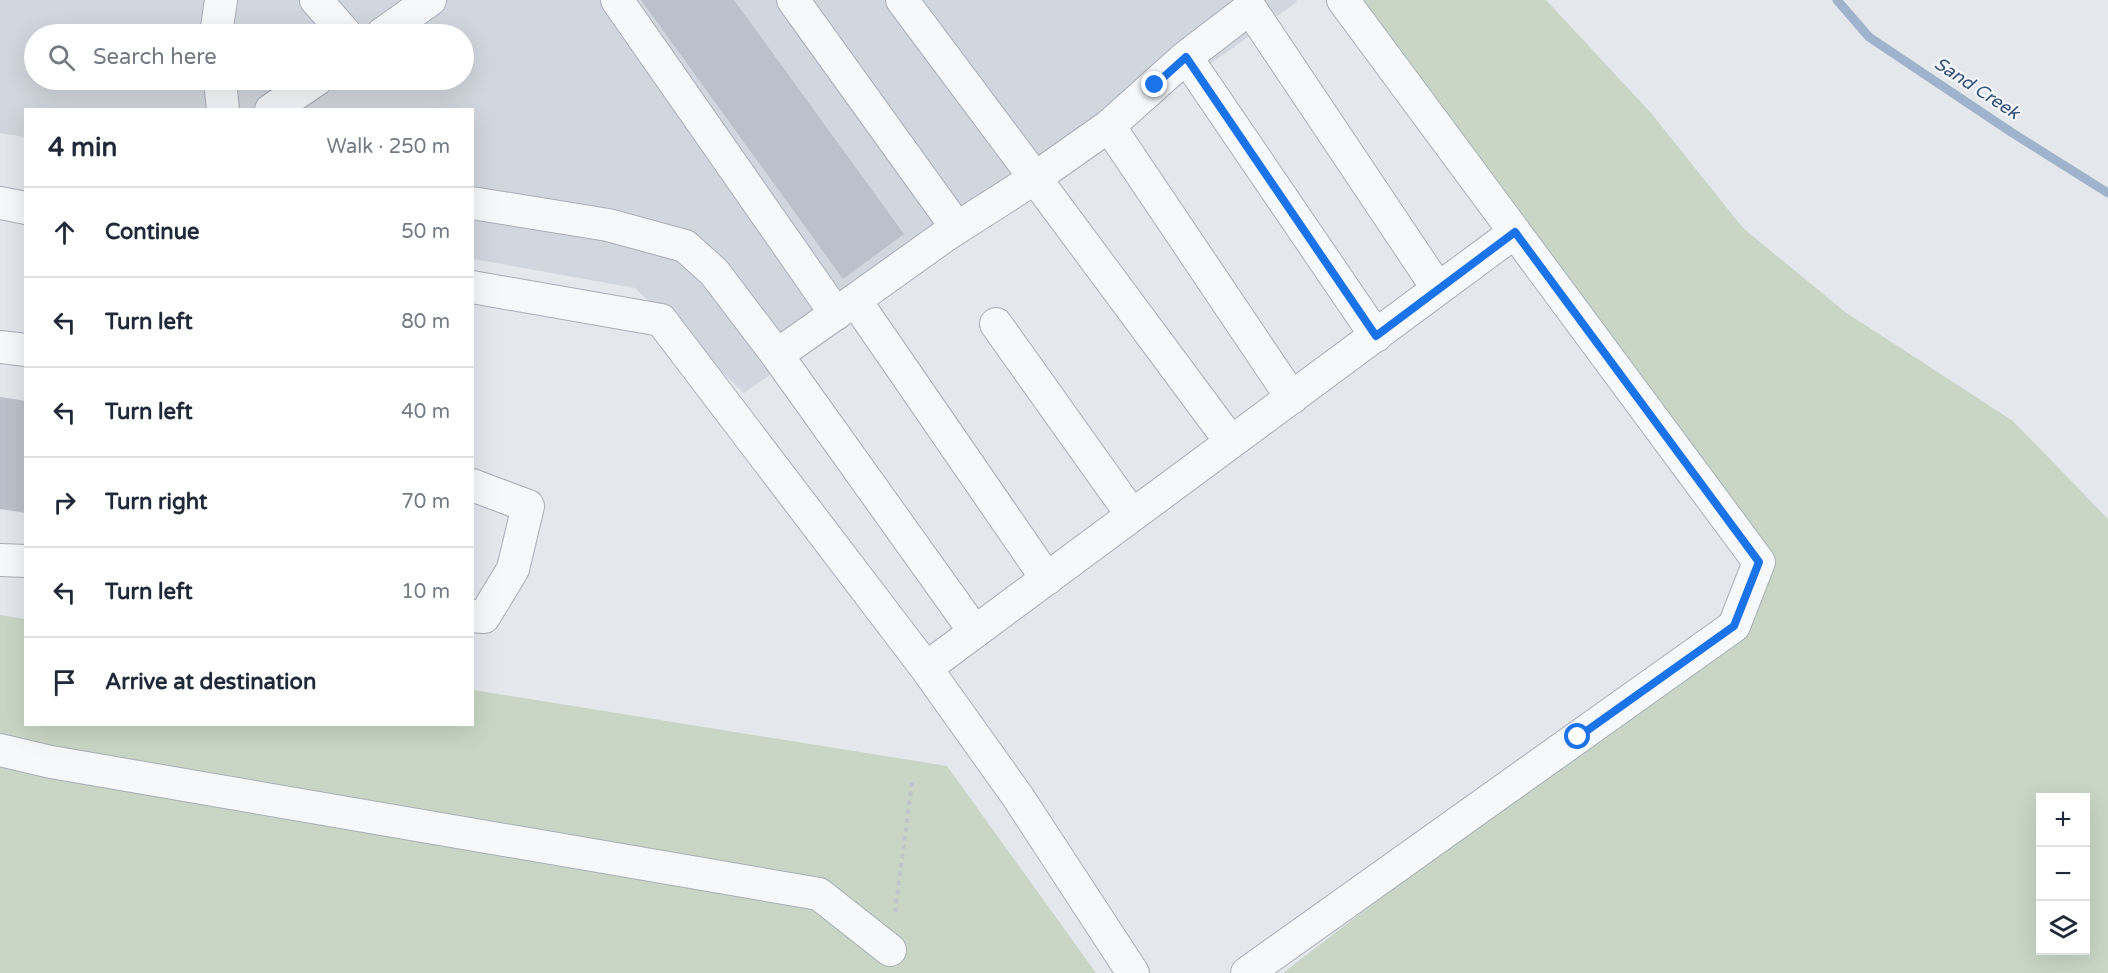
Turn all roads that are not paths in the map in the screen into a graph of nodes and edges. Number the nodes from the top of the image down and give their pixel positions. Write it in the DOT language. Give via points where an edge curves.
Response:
graph roads {
  1 [pos="221,0"];
  2 [pos="316,0"];
  3 [pos="430,0"];
  4 [pos="617,0"];
  5 [pos="793,0"];
  6 [pos="902,0"];
  7 [pos="1342,0"];
  8 [pos="1255,4"];
  9 [pos="217,24"];
  10 [pos="337,24"];
  11 [pos="396,24"];
  12 [pos="1186,57"];
  13 [pos="221,90"];
  14 [pos="301,90"];
  15 [pos="223,108"];
  16 [pos="274,108"];
  17 [pos="1108,126"];
  18 [pos="1035,178"];
  19 [pos="0,203"];
  20 [pos="474,203"];
  21 [pos="24,208"];
  22 [pos="957,228"];
  23 [pos="1515,232"];
  24 [pos="474,287"];
  25 [pos="1438,289"];
  26 [pos="845,307"];
  27 [pos="996,324"];
  28 [pos="1376,336"];
  29 [pos="0,346"];
  30 [pos="24,350"];
  31 [pos="777,355"];
  32 [pos="1292,398"];
  33 [pos="1231,442"];
  34 [pos="474,486"];
  35 [pos="1132,515"];
  36 [pos="0,560"];
  37 [pos="24,561"];
  38 [pos="1047,579"];
  39 [pos="474,616"];
  40 [pos="975,632"];
  41 [pos="926,668"];
  42 [pos="0,750"];
  43 [pos="890,950"];
  44 [pos="1134,973"];
  45 [pos="1247,973"];
  1 -- 9 [label="lane"];
  2 -- 10 [label="lane"];
  3 -- 11 [label="lane"];
  4 -- 26 [label="lane"];
  5 -- 22 [label="lane"];
  6 -- 18 [label="lane"];
  7 -- 23 [label="lane"];
  8 -- 12 [label="lane"];
  8 -- 25 [label="lane"];
  12 -- 17 [label="lane"];
  12 -- 28 [label="lane"];
  13 -- 15 [label="lane"];
  14 -- 16 [label="lane"];
  17 -- 18 [label="lane"];
  17 -- 32 [label="lane"];
  18 -- 22 [label="lane"];
  18 -- 33 [label="lane"];
  19 -- 21 [label="lane"];
  20 -- 31 [label="lane" via="608,225 685,246 714,272"];
  22 -- 26 [label="lane"];
  23 -- 25 [label="lane"];
  23 -- 45 [label="lane" via="1759,562 1734,626"];
  24 -- 41 [label="lane" via="661,320"];
  25 -- 28 [label="lane"];
  26 -- 31 [label="lane"];
  26 -- 38 [label="lane"];
  27 -- 35 [label="lane"];
  28 -- 32 [label="lane"];
  29 -- 30 [label="lane"];
  31 -- 40 [label="lane"];
  32 -- 33 [label="lane"];
  33 -- 35 [label="lane"];
  34 -- 39 [label="lane" via="528,506 513,569 484,617"];
  35 -- 38 [label="lane"];
  36 -- 37 [label="lane"];
  38 -- 40 [label="lane"];
  40 -- 41 [label="lane"];
  41 -- 44 [label="lane" via="1018,797"];
  42 -- 43 [label="lane" via="819,894"];
}
